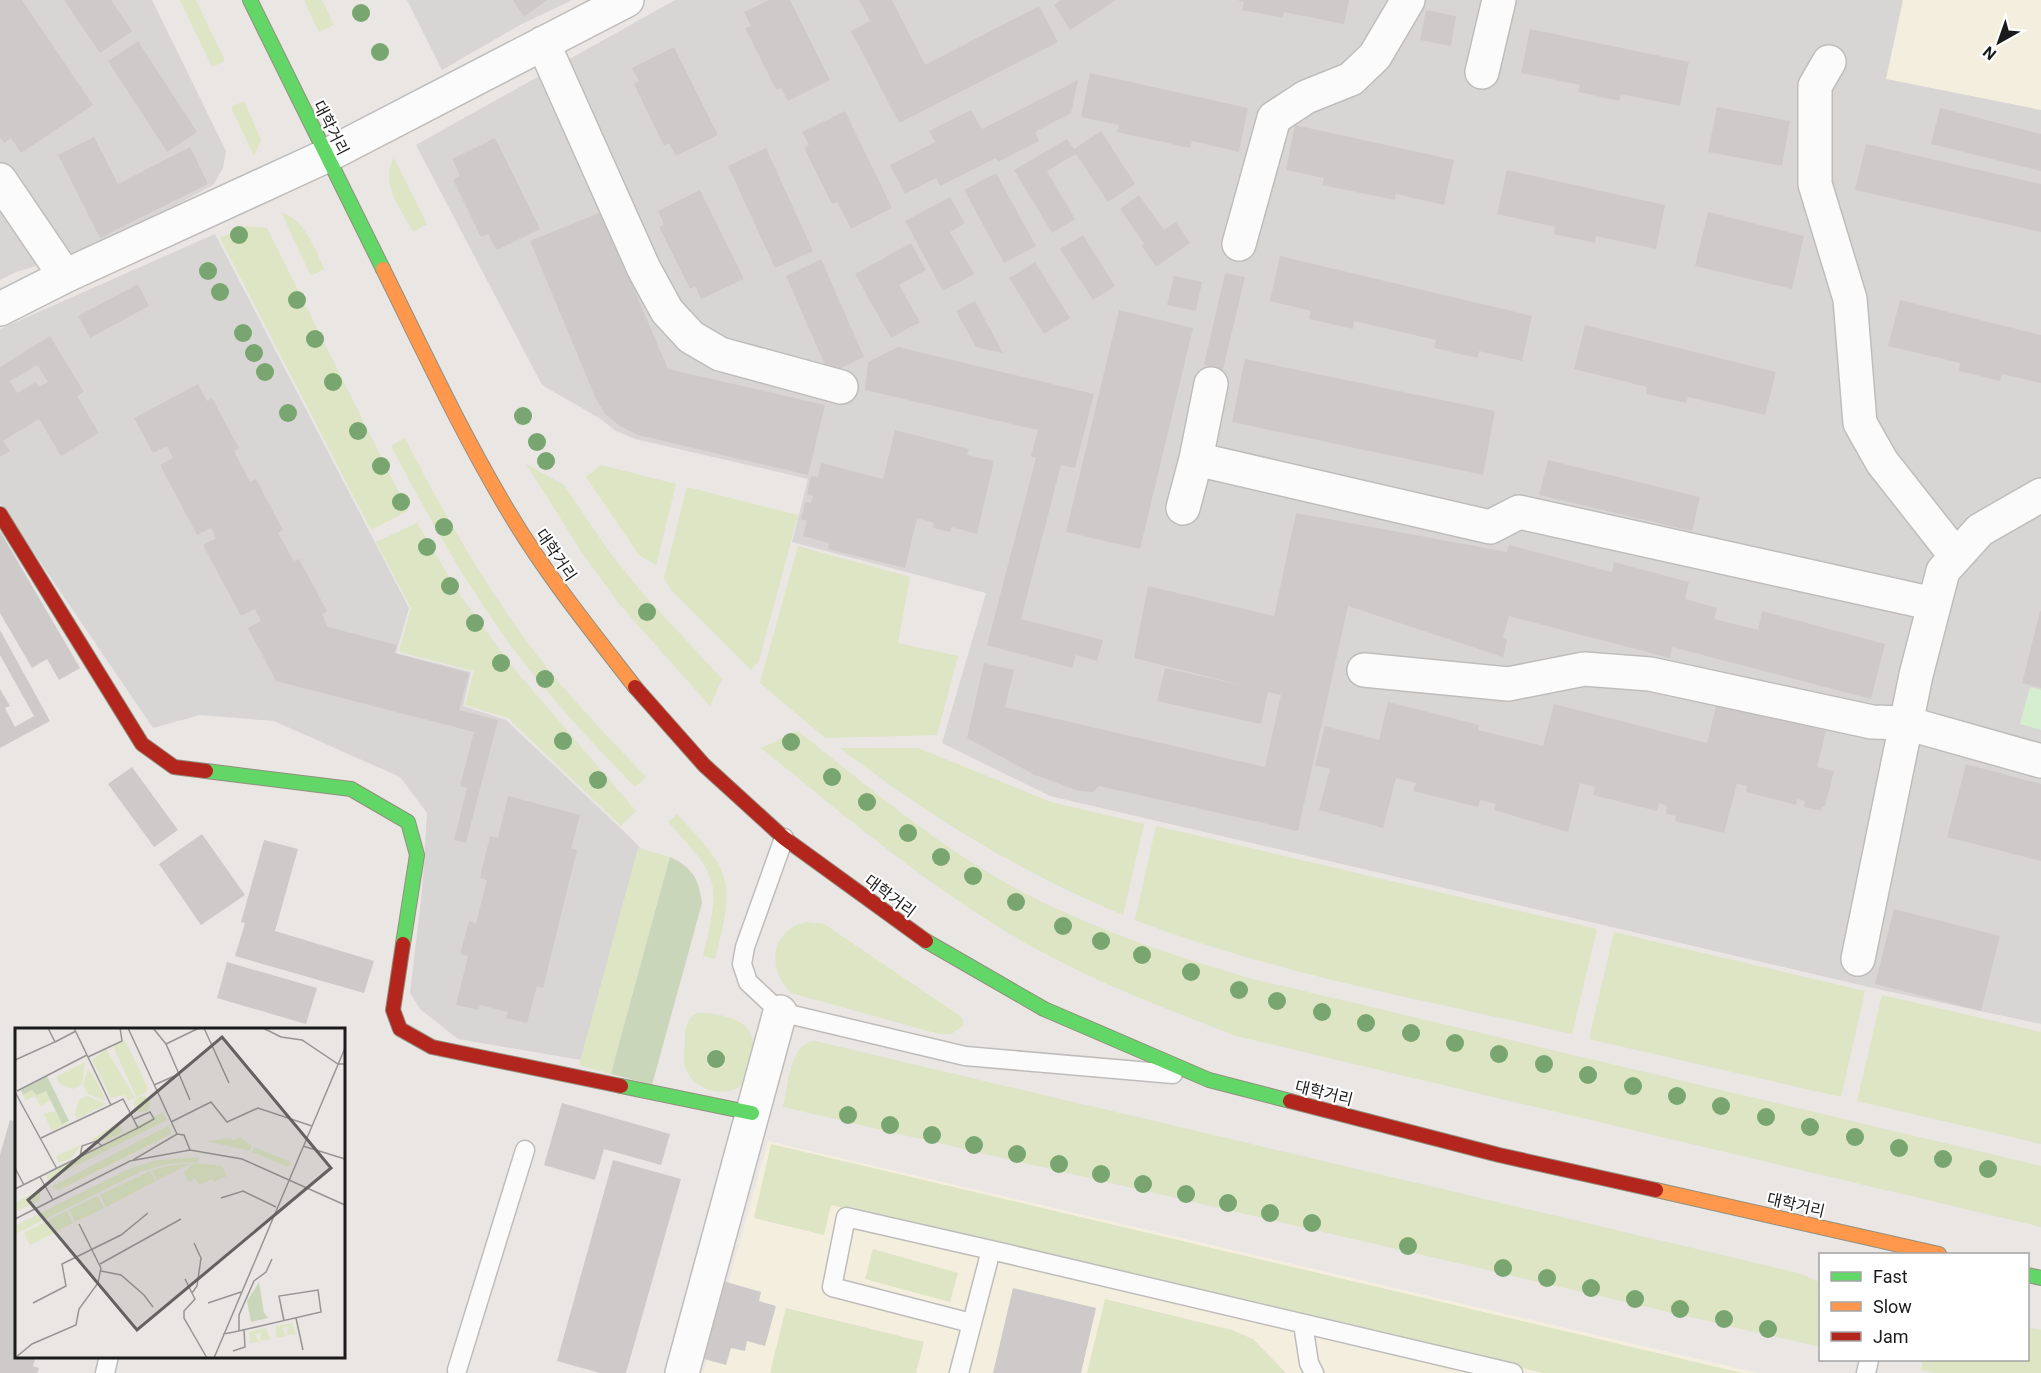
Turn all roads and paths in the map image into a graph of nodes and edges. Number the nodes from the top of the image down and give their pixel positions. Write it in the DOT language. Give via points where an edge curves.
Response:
graph roads {
  1 [pos="250,0"];
  2 [pos="627,0"];
  3 [pos="1408,0"];
  4 [pos="1499,0"];
  5 [pos="543,43"];
  6 [pos="1829,62"];
  7 [pos="1482,72"];
  8 [pos="326,156"];
  9 [pos="0,180"];
  10 [pos="1239,244"];
  11 [pos="64,276"];
  12 [pos="0,309"];
  13 [pos="1210,384"];
  14 [pos="841,387"];
  15 [pos="1196,459"];
  16 [pos="2041,495"];
  17 [pos="1183,508"];
  18 [pos="0,514"];
  19 [pos="1956,556"];
  20 [pos="1935,604"];
  21 [pos="1364,670"];
  22 [pos="1906,723"];
  23 [pos="2041,761"];
  24 [pos="784,838"];
  25 [pos="1858,959"];
  26 [pos="780,1012"];
  27 [pos="1199,1076"];
  28 [pos="752,1113"];
  29 [pos="525,1150"];
  30 [pos="1891,1249"];
  31 [pos="991,1250"];
  32 [pos="1929,1253"];
  33 [pos="971,1323"];
  34 [pos="1303,1324"];
  35 [pos="109,1358"];
  36 [pos="461,1372"];
  37 [pos="1502,1372"];
  38 [pos="105,1373"];
  39 [pos="682,1373"];
  40 [pos="959,1373"];
  41 [pos="1314,1373"];
  1 -- 8 [label="main road, 대학거리"];
  2 -- 5 [label="street"];
  3 -- 10 [label="street" via="1375,56 1351,79 1306,97 1274,118"];
  4 -- 7 [label="street"];
  5 -- 8 [label="street"];
  5 -- 14 [label="street" via="644,269 667,310 691,337 720,354"];
  6 -- 19 [label="street" via="1815,86 1815,184 1850,299 1860,423 1882,462"];
  8 -- 11 [label="street"];
  8 -- 24 [label="main road, 대학거리" via="507,510 561,593 636,688 704,765"];
  9 -- 11 [label="street"];
  11 -- 12 [label="street"];
  13 -- 15 [label="street"];
  15 -- 17 [label="street"];
  15 -- 20 [label="street" via="1491,527 1519,512"];
  16 -- 19 [label="street" via="1980,530"];
  18 -- 28 [label="main road" via="142,744 174,767 351,789 408,822 417,855 393,1010 400,1029 432,1047"];
  19 -- 20 [label="street" via="1943,571"];
  20 -- 22 [label="street"];
  21 -- 22 [label="street" via="1508,684 1584,669 1650,674 1872,722"];
  22 -- 23 [label="street"];
  22 -- 25 [label="street"];
  24 -- 26 [label="lane" via="742,964 748,982"];
  24 -- 27 [label="main road, 대학거리" via="922,939 1044,1009"];
  26 -- 27 [label="lane" via="965,1056"];
  26 -- 28 [label="street"];
  27 -- 30 [label="main road, 대학거리" via="1499,1155"];
  28 -- 39 [label="street"];
  29 -- 36 [label="lane"];
  30 -- 32 [label="main road, 대학거리"];
  31 -- 33 [label="lane"];
  31 -- 33 [label="lane" via="846,1216 832,1287"];
  31 -- 34 [label="lane"];
  33 -- 40 [label="lane"];
  34 -- 37 [label="lane"];
  34 -- 41 [label="lane"];
  35 -- 38 [label="lane"];
}
